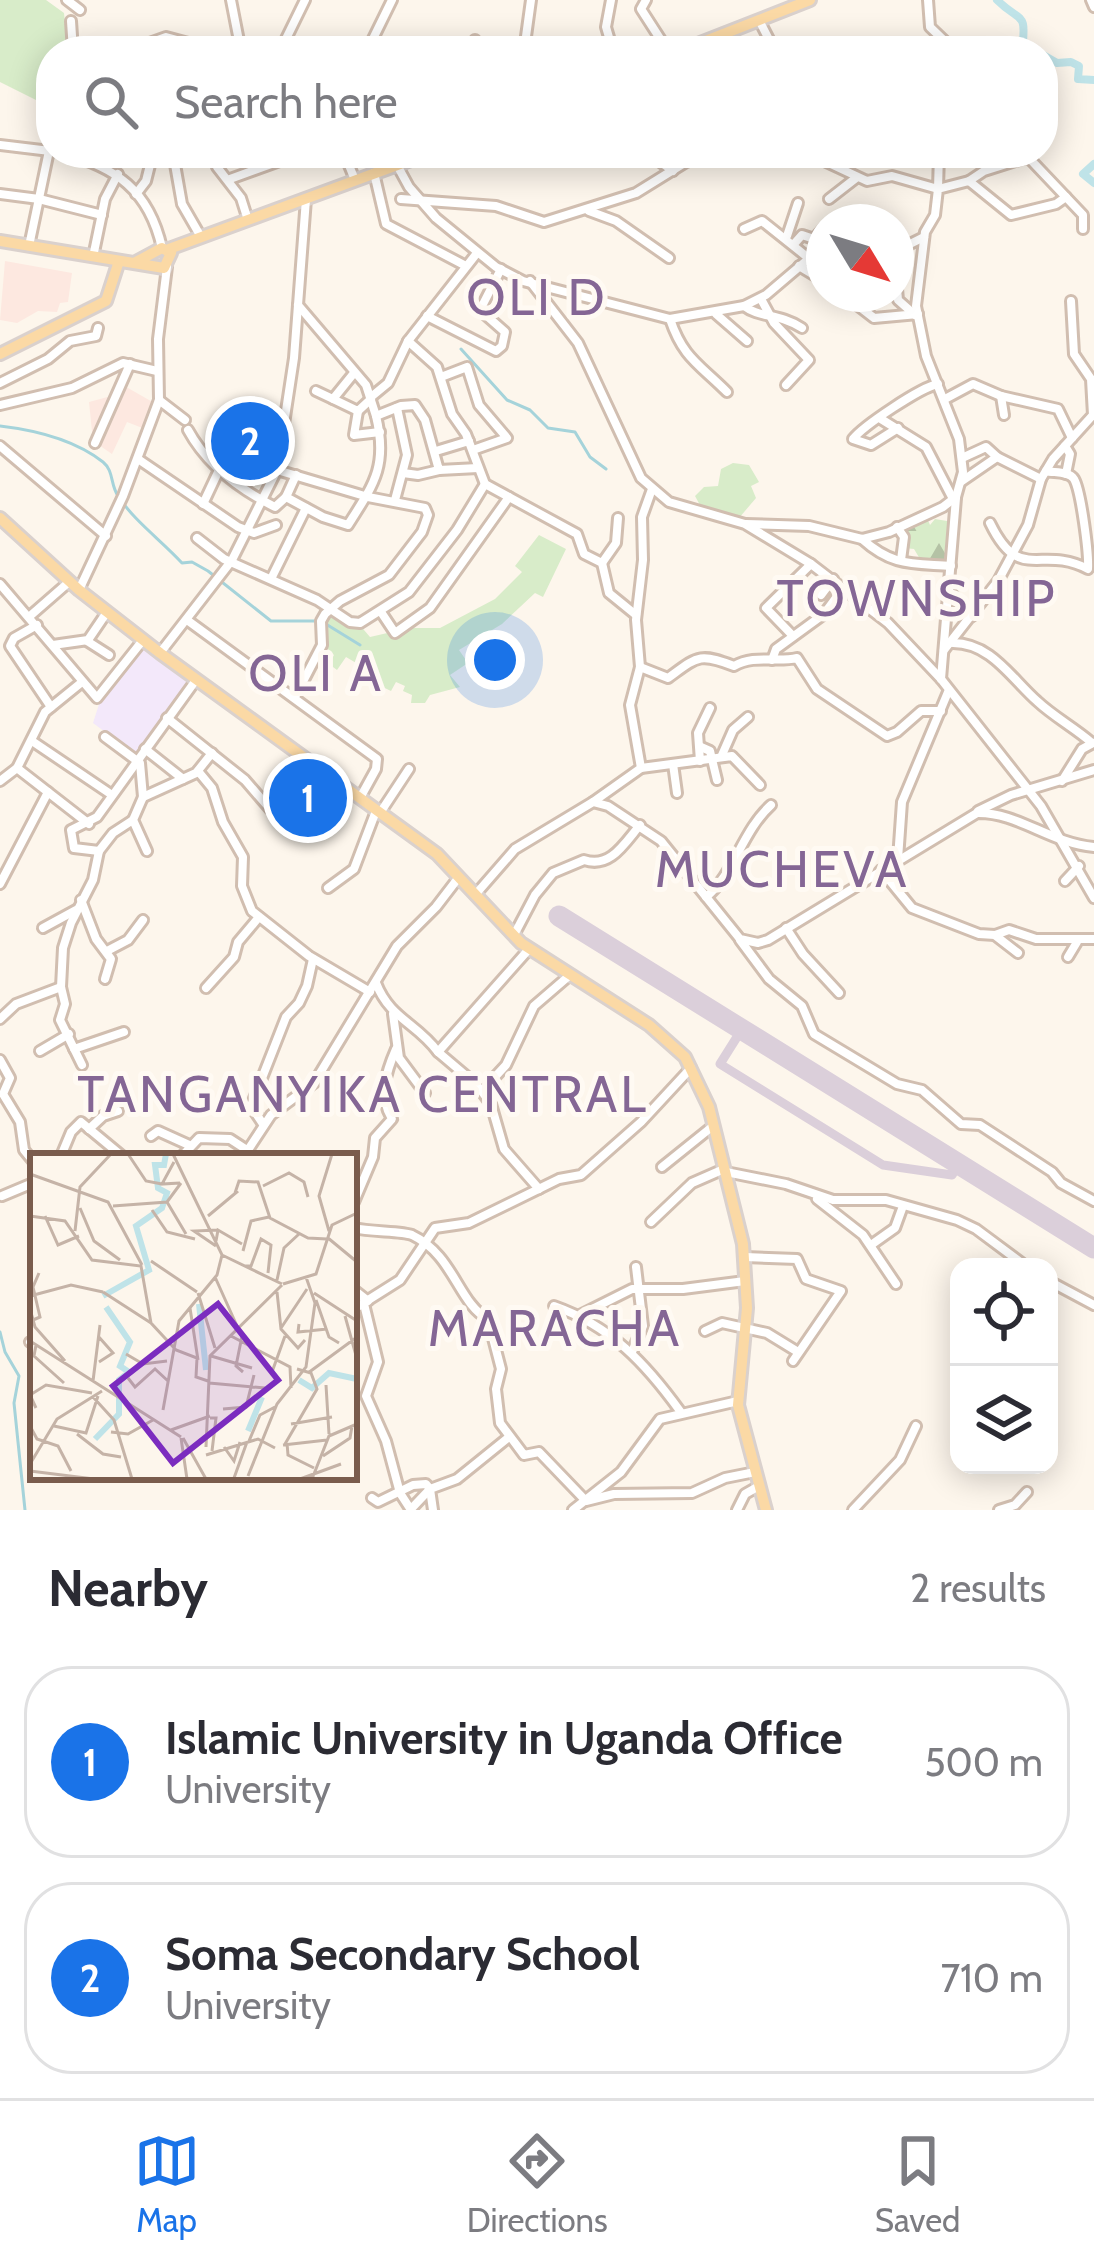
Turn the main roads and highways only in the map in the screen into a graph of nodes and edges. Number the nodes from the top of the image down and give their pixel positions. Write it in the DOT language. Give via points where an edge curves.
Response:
graph roads {
  1 [pos="810,0"];
  2 [pos="717,36"];
  3 [pos="387,168"];
  4 [pos="0,241"];
  5 [pos="169,249"];
  6 [pos="150,260"];
  7 [pos="119,261"];
  8 [pos="0,354"];
  9 [pos="0,518"];
  10 [pos="766,1510"];
  1 -- 2 [label="main road"];
  3 -- 5 [label="main road"];
  4 -- 7 [label="main road"];
  5 -- 6 [label="main road"];
  5 -- 6 [label="main road" via="167,267"];
  6 -- 7 [label="main road"];
  7 -- 8 [label="main road" via="106,301"];
  9 -- 10 [label="main road" via="143,640 437,854 529,949 664,1035 692,1066 745,1257 738,1401"];
}
